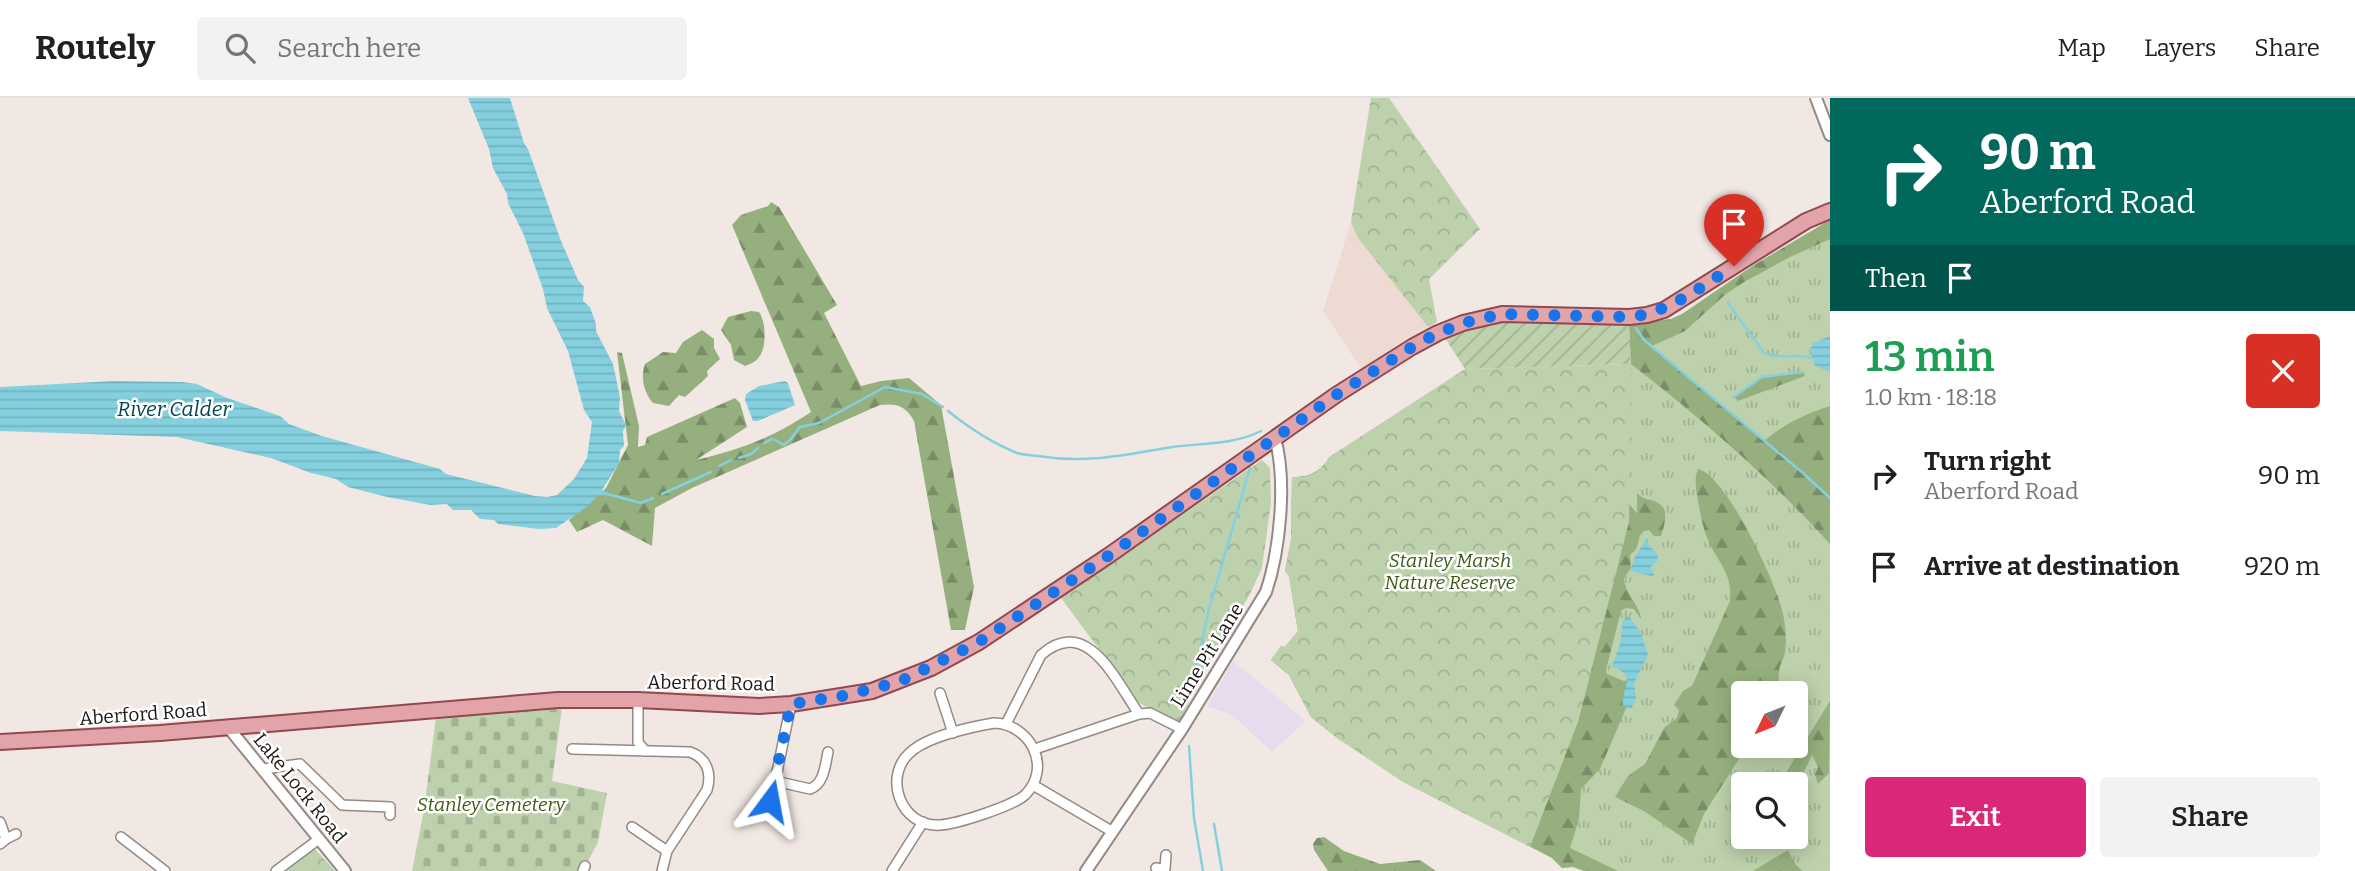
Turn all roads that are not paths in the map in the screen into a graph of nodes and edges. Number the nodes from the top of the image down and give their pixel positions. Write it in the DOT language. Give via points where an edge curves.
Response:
graph roads {
  1 [pos="1816,98"];
  2 [pos="1826,113"];
  3 [pos="1830,135"];
  4 [pos="1830,211"];
  5 [pos="1275,438"];
  6 [pos="940,693"];
  7 [pos="638,700"];
  8 [pos="791,704"];
  9 [pos="1139,714"];
  10 [pos="1006,724"];
  11 [pos="228,727"];
  12 [pos="1182,729"];
  13 [pos="953,733"];
  14 [pos="0,742"];
  15 [pos="1035,749"];
  16 [pos="572,750"];
  17 [pos="645,751"];
  18 [pos="828,752"];
  19 [pos="263,769"];
  20 [pos="775,781"];
  21 [pos="1033,785"];
  22 [pos="769,811"];
  23 [pos="390,815"];
  24 [pos="0,822"];
  25 [pos="923,822"];
  26 [pos="630,826"];
  27 [pos="1113,832"];
  28 [pos="16,834"];
  29 [pos="121,837"];
  30 [pos="319,839"];
  31 [pos="3,841"];
  32 [pos="667,850"];
  33 [pos="1167,855"];
  34 [pos="1087,868"];
  35 [pos="1162,869"];
  36 [pos="165,871"];
  37 [pos="276,871"];
  38 [pos="345,871"];
  39 [pos="662,871"];
  40 [pos="892,871"];
  41 [pos="1077,871"];
  1 -- 2 [label="street"];
  2 -- 3 [label="street"];
  4 -- 5 [label="main road, Aberford Road" via="1647,316 1502,314 1463,323 1412,347"];
  5 -- 8 [label="main road, Aberford Road" via="979,642 872,691"];
  5 -- 12 [label="street, Lime Pit Lane" via="1280,459 1279,523 1269,582"];
  6 -- 13 [label="street"];
  7 -- 8 [label="main road, Aberford Road"];
  7 -- 11 [label="main road, Aberford Road" via="558,700"];
  7 -- 17 [label="street" via="638,741"];
  8 -- 20 [label="street"];
  9 -- 10 [label="street" via="1094,651 1069,641 1041,655"];
  9 -- 12 [label="street" via="1150,713"];
  9 -- 15 [label="street"];
  10 -- 13 [label="street"];
  10 -- 15 [label="street" via="1022,733"];
  11 -- 14 [label="main road, Aberford Road"];
  11 -- 19 [label="street, Lake Lock Road"];
  12 -- 27 [label="street, Lime Pit Lane"];
  13 -- 25 [label="street" via="913,749 898,770 899,798 908,812"];
  15 -- 21 [label="street" via="1038,767"];
  16 -- 17 [label="street"];
  17 -- 32 [label="street" via="695,754 709,772 707,790"];
  18 -- 20 [label="street" via="821,782 814,788"];
  19 -- 23 [label="street" via="300,764 342,805 390,807"];
  19 -- 30 [label="street, Lake Lock Road"];
  20 -- 22 [label="street"];
  21 -- 25 [label="street" via="1011,804 947,824"];
  21 -- 27 [label="street"];
  24 -- 31 [label="street"];
  25 -- 40 [label="street"];
  26 -- 32 [label="street"];
  27 -- 34 [label="street, Lime Pit Lane"];
  28 -- 31 [label="street"];
  29 -- 36 [label="street"];
  30 -- 37 [label="street"];
  30 -- 38 [label="street, Lake Lock Road"];
  32 -- 39 [label="street"];
  33 -- 35 [label="street"];
  34 -- 41 [label="street, Lime Pit Lane"];
}
